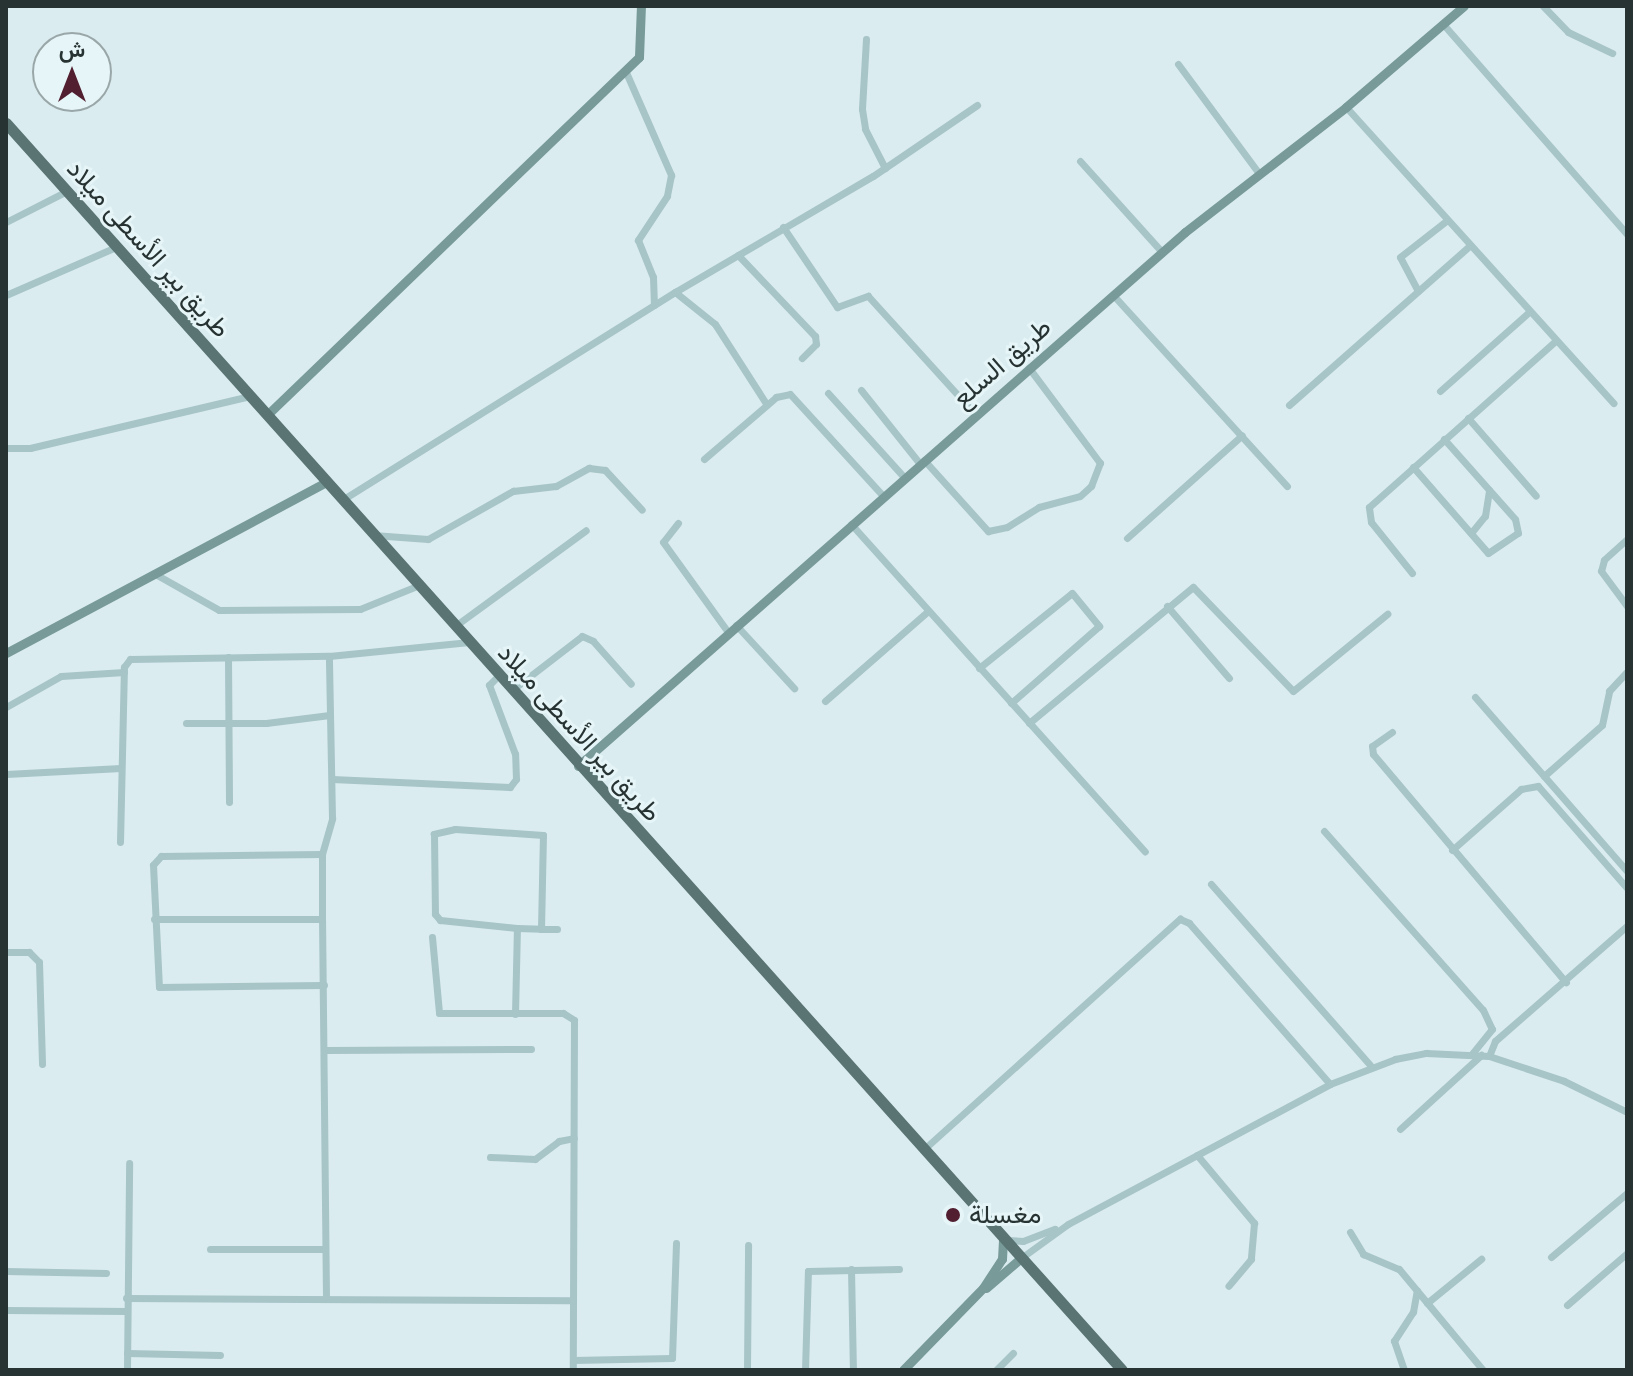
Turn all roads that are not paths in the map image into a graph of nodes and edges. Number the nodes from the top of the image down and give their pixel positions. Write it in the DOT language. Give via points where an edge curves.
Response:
graph roads {
  1 [pos="641,6"];
  2 [pos="1464,6"];
  3 [pos="1543,6"];
  4 [pos="1443,24"];
  5 [pos="866,39"];
  6 [pos="1612,53"];
  7 [pos="1178,64"];
  8 [pos="625,70"];
  9 [pos="977,105"];
  10 [pos="1346,107"];
  11 [pos="6,123"];
  12 [pos="1080,161"];
  13 [pos="885,168"];
  14 [pos="1258,172"];
  15 [pos="67,191"];
  16 [pos="1446,221"];
  17 [pos="6,222"];
  18 [pos="783,227"];
  19 [pos="1627,234"];
  20 [pos="116,247"];
  21 [pos="1468,247"];
  22 [pos="1162,252"];
  23 [pos="738,255"];
  24 [pos="1418,291"];
  25 [pos="675,292"];
  26 [pos="6,295"];
  27 [pos="1114,296"];
  28 [pos="654,305"];
  29 [pos="1528,313"];
  30 [pos="1555,341"];
  31 [pos="802,358"];
  32 [pos="1029,368"];
  33 [pos="861,390"];
  34 [pos="1440,391"];
  35 [pos="828,393"];
  36 [pos="250,396"];
  37 [pos="1613,403"];
  38 [pos="767,405"];
  39 [pos="1289,405"];
  40 [pos="268,414"];
  41 [pos="976,415"];
  42 [pos="1468,418"];
  43 [pos="1242,435"];
  44 [pos="1444,439"];
  45 [pos="6,448"];
  46 [pos="704,459"];
  47 [pos="922,462"];
  48 [pos="1413,467"];
  49 [pos="904,477"];
  50 [pos="326,482"];
  51 [pos="1287,486"];
  52 [pos="1489,490"];
  53 [pos="883,496"];
  54 [pos="1536,496"];
  55 [pos="342,500"];
  56 [pos="642,510"];
  57 [pos="678,523"];
  58 [pos="851,524"];
  59 [pos="586,530"];
  60 [pos="1471,533"];
  61 [pos="372,536"];
  62 [pos="1127,538"];
  63 [pos="1627,539"];
  64 [pos="1412,573"];
  65 [pos="157,575"];
  66 [pos="419,585"];
  67 [pos="1167,606"];
  68 [pos="1627,606"];
  69 [pos="928,611"];
  70 [pos="1387,614"];
  71 [pos="455,626"];
  72 [pos="732,629"];
  73 [pos="469,642"];
  74 [pos="6,653"];
  75 [pos="329,656"];
  76 [pos="228,657"];
  77 [pos="979,668"];
  78 [pos="124,672"];
  79 [pos="1627,672"];
  80 [pos="498,676"];
  81 [pos="1229,678"];
  82 [pos="631,684"];
  83 [pos="794,688"];
  84 [pos="512,690"];
  85 [pos="1475,697"];
  86 [pos="825,701"];
  87 [pos="1011,703"];
  88 [pos="6,707"];
  89 [pos="330,715"];
  90 [pos="186,723"];
  91 [pos="229,723"];
  92 [pos="1029,723"];
  93 [pos="1392,732"];
  94 [pos="578,766"];
  95 [pos="121,768"];
  96 [pos="6,774"];
  97 [pos="1544,776"];
  98 [pos="332,779"];
  99 [pos="229,802"];
  100 [pos="1324,831"];
  101 [pos="120,842"];
  102 [pos="1452,850"];
  103 [pos="1145,852"];
  104 [pos="322,854"];
  105 [pos="1627,871"];
  106 [pos="1211,884"];
  107 [pos="1627,888"];
  108 [pos="154,919"];
  109 [pos="322,919"];
  110 [pos="1627,926"];
  111 [pos="517,928"];
  112 [pos="541,929"];
  113 [pos="557,929"];
  114 [pos="432,937"];
  115 [pos="6,952"];
  116 [pos="1566,982"];
  117 [pos="324,985"];
  118 [pos="515,1014"];
  119 [pos="531,1049"];
  120 [pos="326,1050"];
  121 [pos="1481,1055"];
  122 [pos="42,1064"];
  123 [pos="1370,1065"];
  124 [pos="1330,1084"];
  125 [pos="1627,1112"];
  126 [pos="1400,1129"];
  127 [pos="574,1138"];
  128 [pos="923,1150"];
  129 [pos="1197,1155"];
  130 [pos="490,1157"];
  131 [pos="129,1163"];
  132 [pos="1627,1193"];
  133 [pos="1068,1224"];
  134 [pos="1350,1232"];
  135 [pos="1003,1239"];
  136 [pos="676,1243"];
  137 [pos="748,1245"];
  138 [pos="210,1249"];
  139 [pos="325,1249"];
  140 [pos="1627,1253"];
  141 [pos="1551,1257"];
  142 [pos="1021,1258"];
  143 [pos="1481,1259"];
  144 [pos="851,1269"];
  145 [pos="899,1269"];
  146 [pos="6,1271"];
  147 [pos="106,1273"];
  148 [pos="1228,1286"];
  149 [pos="983,1288"];
  150 [pos="1417,1290"];
  151 [pos="126,1298"];
  152 [pos="326,1298"];
  153 [pos="573,1300"];
  154 [pos="1427,1303"];
  155 [pos="1567,1305"];
  156 [pos="6,1310"];
  157 [pos="127,1311"];
  158 [pos="127,1353"];
  159 [pos="1013,1353"];
  160 [pos="220,1355"];
  161 [pos="573,1360"];
  162 [pos="637,1361"];
  163 [pos="127,1370"];
  164 [pos="573,1370"];
  165 [pos="636,1370"];
  166 [pos="747,1370"];
  167 [pos="805,1370"];
  168 [pos="853,1370"];
  169 [pos="903,1370"];
  170 [pos="996,1370"];
  171 [pos="1122,1370"];
  172 [pos="1404,1370"];
  173 [pos="1483,1370"];
  1 -- 8 [label="street" via="639,57"];
  2 -- 4 [label="street, طريق السلع"];
  3 -- 6 [label="street" via="1568,32"];
  4 -- 10 [label="street, طريق السلع"];
  4 -- 19 [label="street"];
  5 -- 13 [label="street" via="862,109 865,129"];
  7 -- 14 [label="street"];
  8 -- 28 [label="street" via="671,175 667,196 638,240 653,277"];
  8 -- 40 [label="street"];
  9 -- 13 [label="street"];
  10 -- 14 [label="street, طريق السلع"];
  10 -- 16 [label="street"];
  11 -- 15 [label="main road, طريق بير الأسطى ميلاد"];
  12 -- 22 [label="street"];
  13 -- 18 [label="street"];
  14 -- 22 [label="street, طريق السلع"];
  15 -- 17 [label="street"];
  15 -- 20 [label="main road, طريق بير الأسطى ميلاد"];
  16 -- 21 [label="street"];
  16 -- 24 [label="street" via="1400,257"];
  18 -- 23 [label="street"];
  18 -- 41 [label="street" via="837,307 868,296"];
  20 -- 26 [label="street"];
  20 -- 36 [label="main road, طريق بير الأسطى ميلاد"];
  21 -- 24 [label="street"];
  21 -- 29 [label="street"];
  22 -- 27 [label="street, طريق السلع"];
  23 -- 25 [label="street"];
  23 -- 31 [label="street" via="815,336 816,344"];
  24 -- 39 [label="street"];
  25 -- 28 [label="street"];
  25 -- 38 [label="street" via="715,324"];
  27 -- 32 [label="street, طريق السلع"];
  27 -- 43 [label="street"];
  28 -- 55 [label="street"];
  29 -- 30 [label="street"];
  29 -- 34 [label="street"];
  30 -- 37 [label="street"];
  30 -- 42 [label="street"];
  32 -- 41 [label="street, طريق السلع"];
  32 -- 47 [label="street" via="1100,463 1091,486 1080,496 1039,507 1007,527 988,531"];
  33 -- 47 [label="street"];
  35 -- 49 [label="street"];
  36 -- 40 [label="main road, طريق بير الأسطى ميلاد"];
  36 -- 45 [label="street" via="30,448"];
  38 -- 46 [label="street"];
  38 -- 53 [label="street" via="783,395 796,397"];
  40 -- 50 [label="main road, طريق بير الأسطى ميلاد"];
  41 -- 47 [label="street, طريق السلع"];
  42 -- 44 [label="street"];
  42 -- 54 [label="street"];
  43 -- 51 [label="street"];
  43 -- 62 [label="street"];
  44 -- 48 [label="street"];
  44 -- 52 [label="street"];
  47 -- 49 [label="street, طريق السلع"];
  48 -- 60 [label="street"];
  48 -- 64 [label="street" via="1366,511"];
  49 -- 53 [label="street, طريق السلع"];
  50 -- 55 [label="main road, طريق بير الأسطى ميلاد"];
  50 -- 65 [label="street"];
  52 -- 60 [label="street" via="1485,516"];
  52 -- 60 [label="street" via="1515,519 1518,533 1491,554"];
  53 -- 58 [label="street, طريق السلع"];
  55 -- 61 [label="main road, طريق بير الأسطى ميلاد"];
  56 -- 61 [label="street" via="605,470 589,468 556,486 513,491 428,539"];
  57 -- 72 [label="street" via="663,542"];
  58 -- 69 [label="street"];
  58 -- 72 [label="street, طريق السلع"];
  59 -- 71 [label="street"];
  61 -- 66 [label="main road, طريق بير الأسطى ميلاد"];
  63 -- 68 [label="street" via="1604,560 1601,571"];
  65 -- 66 [label="street" via="219,610 360,609"];
  65 -- 74 [label="street"];
  66 -- 71 [label="main road, طريق بير الأسطى ميلاد"];
  67 -- 70 [label="street" via="1189,588 1199,588 1293,691"];
  67 -- 81 [label="street"];
  67 -- 92 [label="street"];
  69 -- 77 [label="street"];
  69 -- 86 [label="street"];
  71 -- 73 [label="main road, طريق بير الأسطى ميلاد"];
  72 -- 83 [label="street"];
  72 -- 94 [label="street, طريق السلع"];
  73 -- 75 [label="street"];
  73 -- 80 [label="main road, طريق بير الأسطى ميلاد"];
  75 -- 76 [label="street"];
  75 -- 89 [label="street"];
  76 -- 78 [label="street" via="130,659"];
  76 -- 91 [label="street"];
  77 -- 87 [label="street"];
  77 -- 87 [label="street" via="1072,593 1099,626"];
  78 -- 88 [label="street" via="61,676"];
  78 -- 95 [label="street"];
  79 -- 97 [label="street" via="1609,691 1602,725"];
  80 -- 84 [label="main road, طريق بير الأسطى ميلاد"];
  80 -- 98 [label="street" via="489,685 515,754 516,779 510,787"];
  82 -- 84 [label="street" via="593,641 582,636"];
  84 -- 94 [label="main road, طريق بير الأسطى ميلاد"];
  85 -- 97 [label="street"];
  87 -- 92 [label="street"];
  89 -- 91 [label="street"];
  89 -- 98 [label="street"];
  90 -- 91 [label="street"];
  91 -- 99 [label="street"];
  92 -- 103 [label="street"];
  93 -- 102 [label="street" via="1372,746 1373,754"];
  94 -- 128 [label="main road, طريق بير الأسطى ميلاد"];
  95 -- 96 [label="street"];
  95 -- 101 [label="street"];
  97 -- 105 [label="street"];
  98 -- 104 [label="street" via="332,818"];
  100 -- 121 [label="street" via="1483,1010 1492,1029"];
  102 -- 107 [label="street" via="1521,789 1538,786"];
  102 -- 116 [label="street"];
  104 -- 108 [label="street" via="155,858"];
  104 -- 109 [label="street"];
  106 -- 123 [label="street"];
  108 -- 109 [label="street"];
  108 -- 117 [label="street" via="155,975 164,989"];
  109 -- 117 [label="street"];
  110 -- 116 [label="street"];
  111 -- 112 [label="street"];
  111 -- 112 [label="street" via="437,918 434,834 455,829 543,835"];
  111 -- 118 [label="street"];
  112 -- 113 [label="street"];
  114 -- 118 [label="street" via="435,1011"];
  115 -- 122 [label="street" via="29,952 39,962"];
  116 -- 121 [label="street"];
  117 -- 120 [label="street"];
  118 -- 127 [label="street" via="563,1013 574,1020"];
  119 -- 120 [label="street"];
  120 -- 139 [label="street"];
  121 -- 123 [label="street" via="1426,1053"];
  121 -- 125 [label="street" via="1553,1077"];
  121 -- 126 [label="street"];
  123 -- 124 [label="street"];
  124 -- 128 [label="street" via="1180,919"];
  124 -- 129 [label="street"];
  127 -- 130 [label="street" via="559,1141 535,1159"];
  127 -- 153 [label="street"];
  128 -- 135 [label="main road, طريق بير الأسطى ميلاد"];
  129 -- 133 [label="street"];
  129 -- 148 [label="street" via="1254,1223 1251,1259"];
  131 -- 151 [label="street"];
  132 -- 141 [label="street"];
  133 -- 135 [label="street" via="1023,1241"];
  133 -- 142 [label="street"];
  134 -- 150 [label="street" via="1363,1254 1393,1264"];
  135 -- 142 [label="main road, طريق بير الأسطى ميلاد"];
  135 -- 149 [label="street" via="1002,1259"];
  136 -- 162 [label="street" via="672,1358"];
  137 -- 166 [label="street"];
  138 -- 139 [label="street"];
  139 -- 152 [label="street"];
  140 -- 155 [label="street"];
  142 -- 149 [label="street"];
  142 -- 171 [label="main road, طريق بير الأسطى ميلاد"];
  143 -- 154 [label="street"];
  144 -- 145 [label="street"];
  144 -- 167 [label="street" via="808,1271"];
  144 -- 168 [label="street"];
  146 -- 147 [label="street"];
  149 -- 169 [label="street"];
  150 -- 154 [label="street"];
  150 -- 172 [label="street" via="1413,1312 1394,1341"];
  151 -- 152 [label="street"];
  151 -- 157 [label="street"];
  152 -- 153 [label="street"];
  153 -- 161 [label="street"];
  154 -- 173 [label="street"];
  156 -- 157 [label="street"];
  157 -- 158 [label="street"];
  158 -- 160 [label="street"];
  158 -- 163 [label="street"];
  159 -- 170 [label="street"];
  161 -- 162 [label="street"];
  161 -- 164 [label="street"];
  162 -- 165 [label="street"];
}
